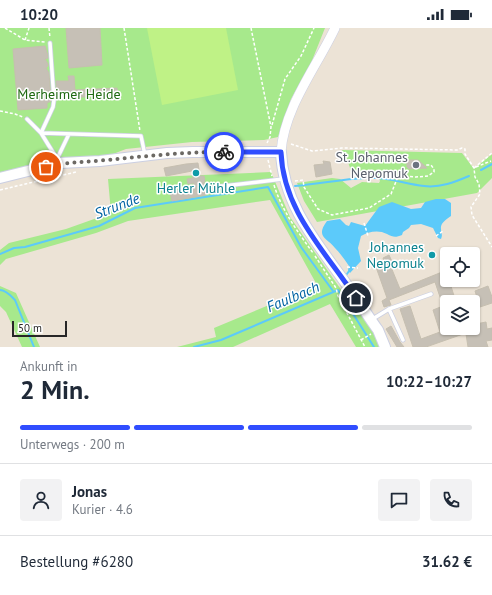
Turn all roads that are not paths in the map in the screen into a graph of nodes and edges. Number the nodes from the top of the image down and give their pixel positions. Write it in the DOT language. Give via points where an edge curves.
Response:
graph roads {
  1 [pos="335,28"];
  2 [pos="50,43"];
  3 [pos="27,119"];
  4 [pos="41,132"];
  5 [pos="69,134"];
  6 [pos="281,152"];
  7 [pos="145,156"];
  8 [pos="59,161"];
  9 [pos="0,178"];
  10 [pos="284,178"];
  11 [pos="215,187"];
  12 [pos="431,294"];
  13 [pos="389,309"];
  14 [pos="371,320"];
  15 [pos="402,340"];
  16 [pos="385,347"];
  1 -- 6 [label="street" via="290,114"];
  2 -- 4 [label="lane" via="54,100"];
  3 -- 4 [label="lane"];
  4 -- 5 [label="lane"];
  4 -- 8 [label="lane"];
  5 -- 7 [label="lane" via="141,136"];
  5 -- 8 [label="lane"];
  6 -- 7 [label="main road" via="193,152"];
  6 -- 10 [label="main road"];
  7 -- 8 [label="main road"];
  8 -- 9 [label="main road"];
  10 -- 11 [label="lane"];
  10 -- 14 [label="main road" via="298,214"];
  12 -- 13 [label="lane"];
  13 -- 14 [label="lane"];
  13 -- 15 [label="lane"];
  14 -- 16 [label="main road"];
}
